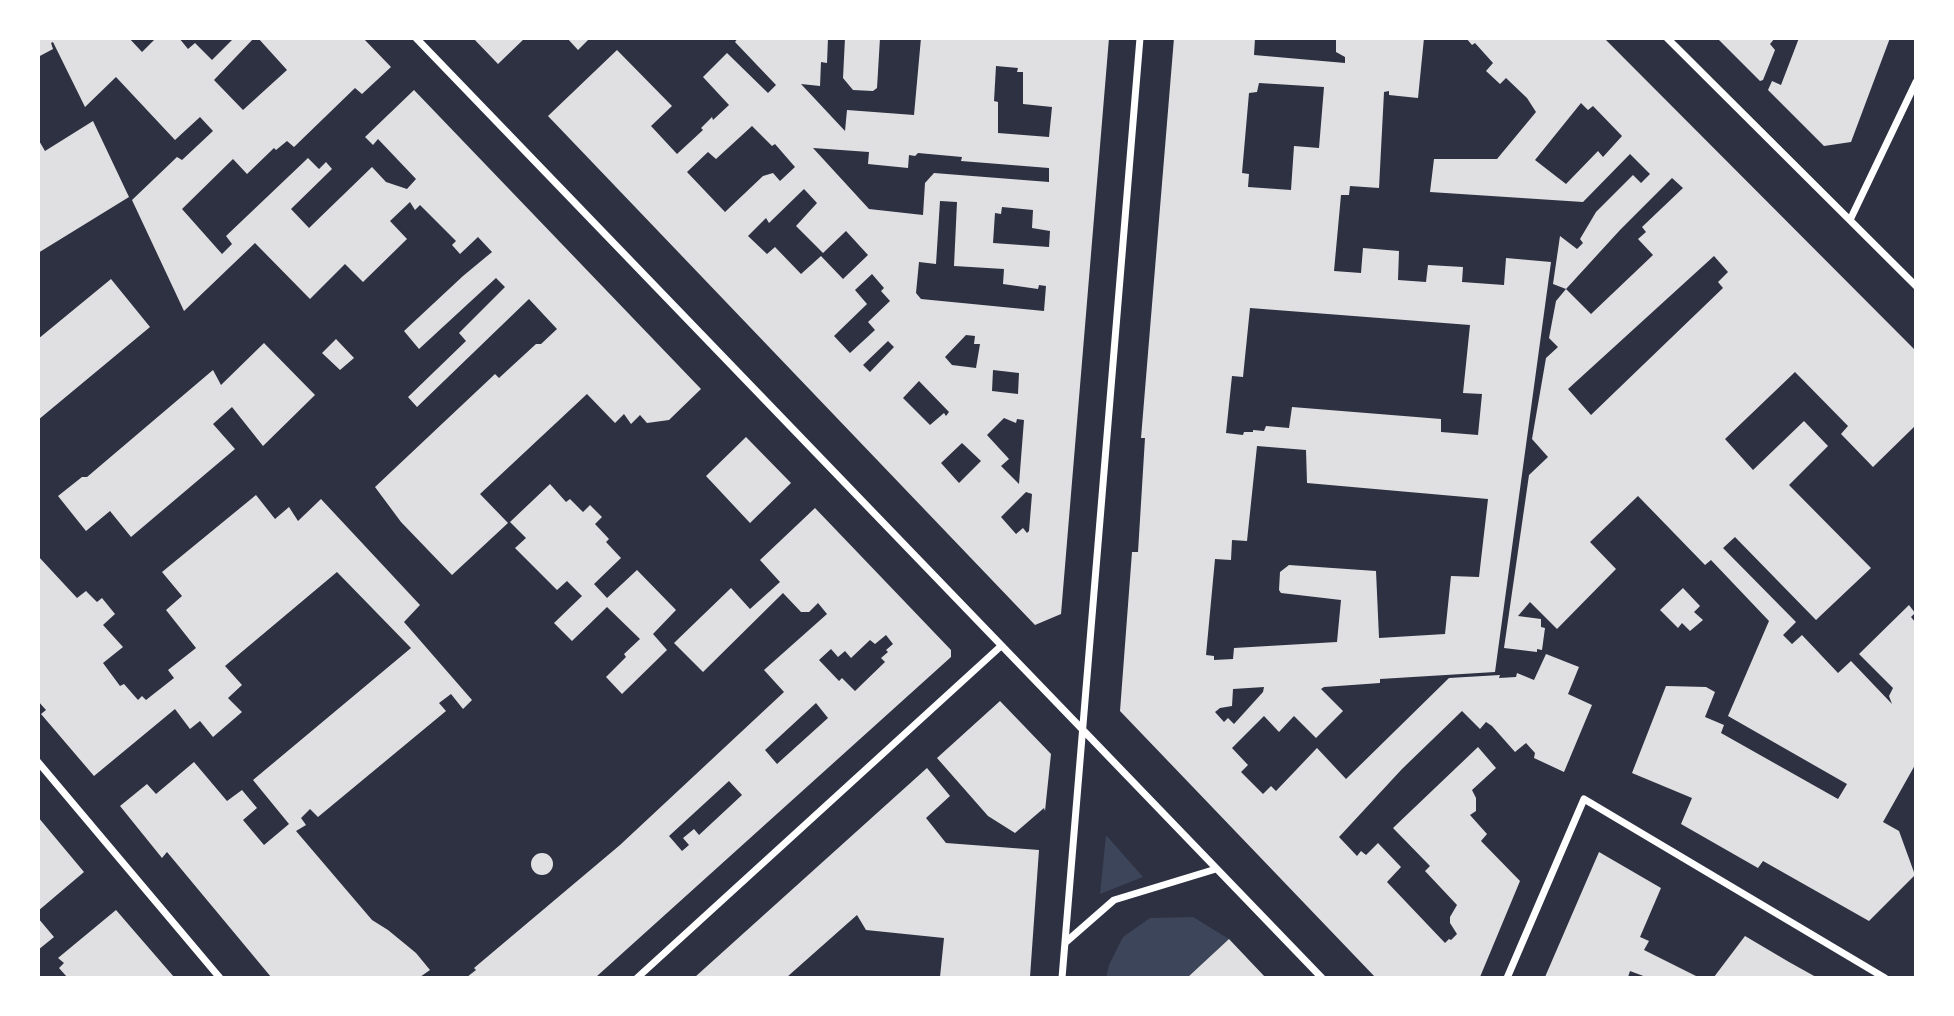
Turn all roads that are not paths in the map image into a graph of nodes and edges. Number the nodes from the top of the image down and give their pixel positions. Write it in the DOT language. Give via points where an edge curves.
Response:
graph roads {
  1 [pos="416,38"];
  2 [pos="1140,38"];
  3 [pos="1667,38"];
  4 [pos="1916,82"];
  5 [pos="1850,220"];
  6 [pos="1916,286"];
  7 [pos="1002,646"];
  8 [pos="1082,730"];
  9 [pos="38,762"];
  10 [pos="1216,869"];
  11 [pos="1065,942"];
  12 [pos="220,978"];
  13 [pos="637,978"];
  14 [pos="1062,978"];
  15 [pos="1322,978"];
  16 [pos="1507,978"];
  17 [pos="1885,978"];
  1 -- 7 [label="street"];
  2 -- 8 [label="street"];
  3 -- 5 [label="street"];
  4 -- 5 [label="street"];
  5 -- 6 [label="street"];
  7 -- 8 [label="street"];
  7 -- 13 [label="street"];
  8 -- 10 [label="street"];
  8 -- 11 [label="street"];
  9 -- 12 [label="street"];
  10 -- 11 [label="street" via="1114,900"];
  10 -- 15 [label="street"];
  11 -- 14 [label="street"];
  16 -- 17 [label="street" via="1584,799"];
}
